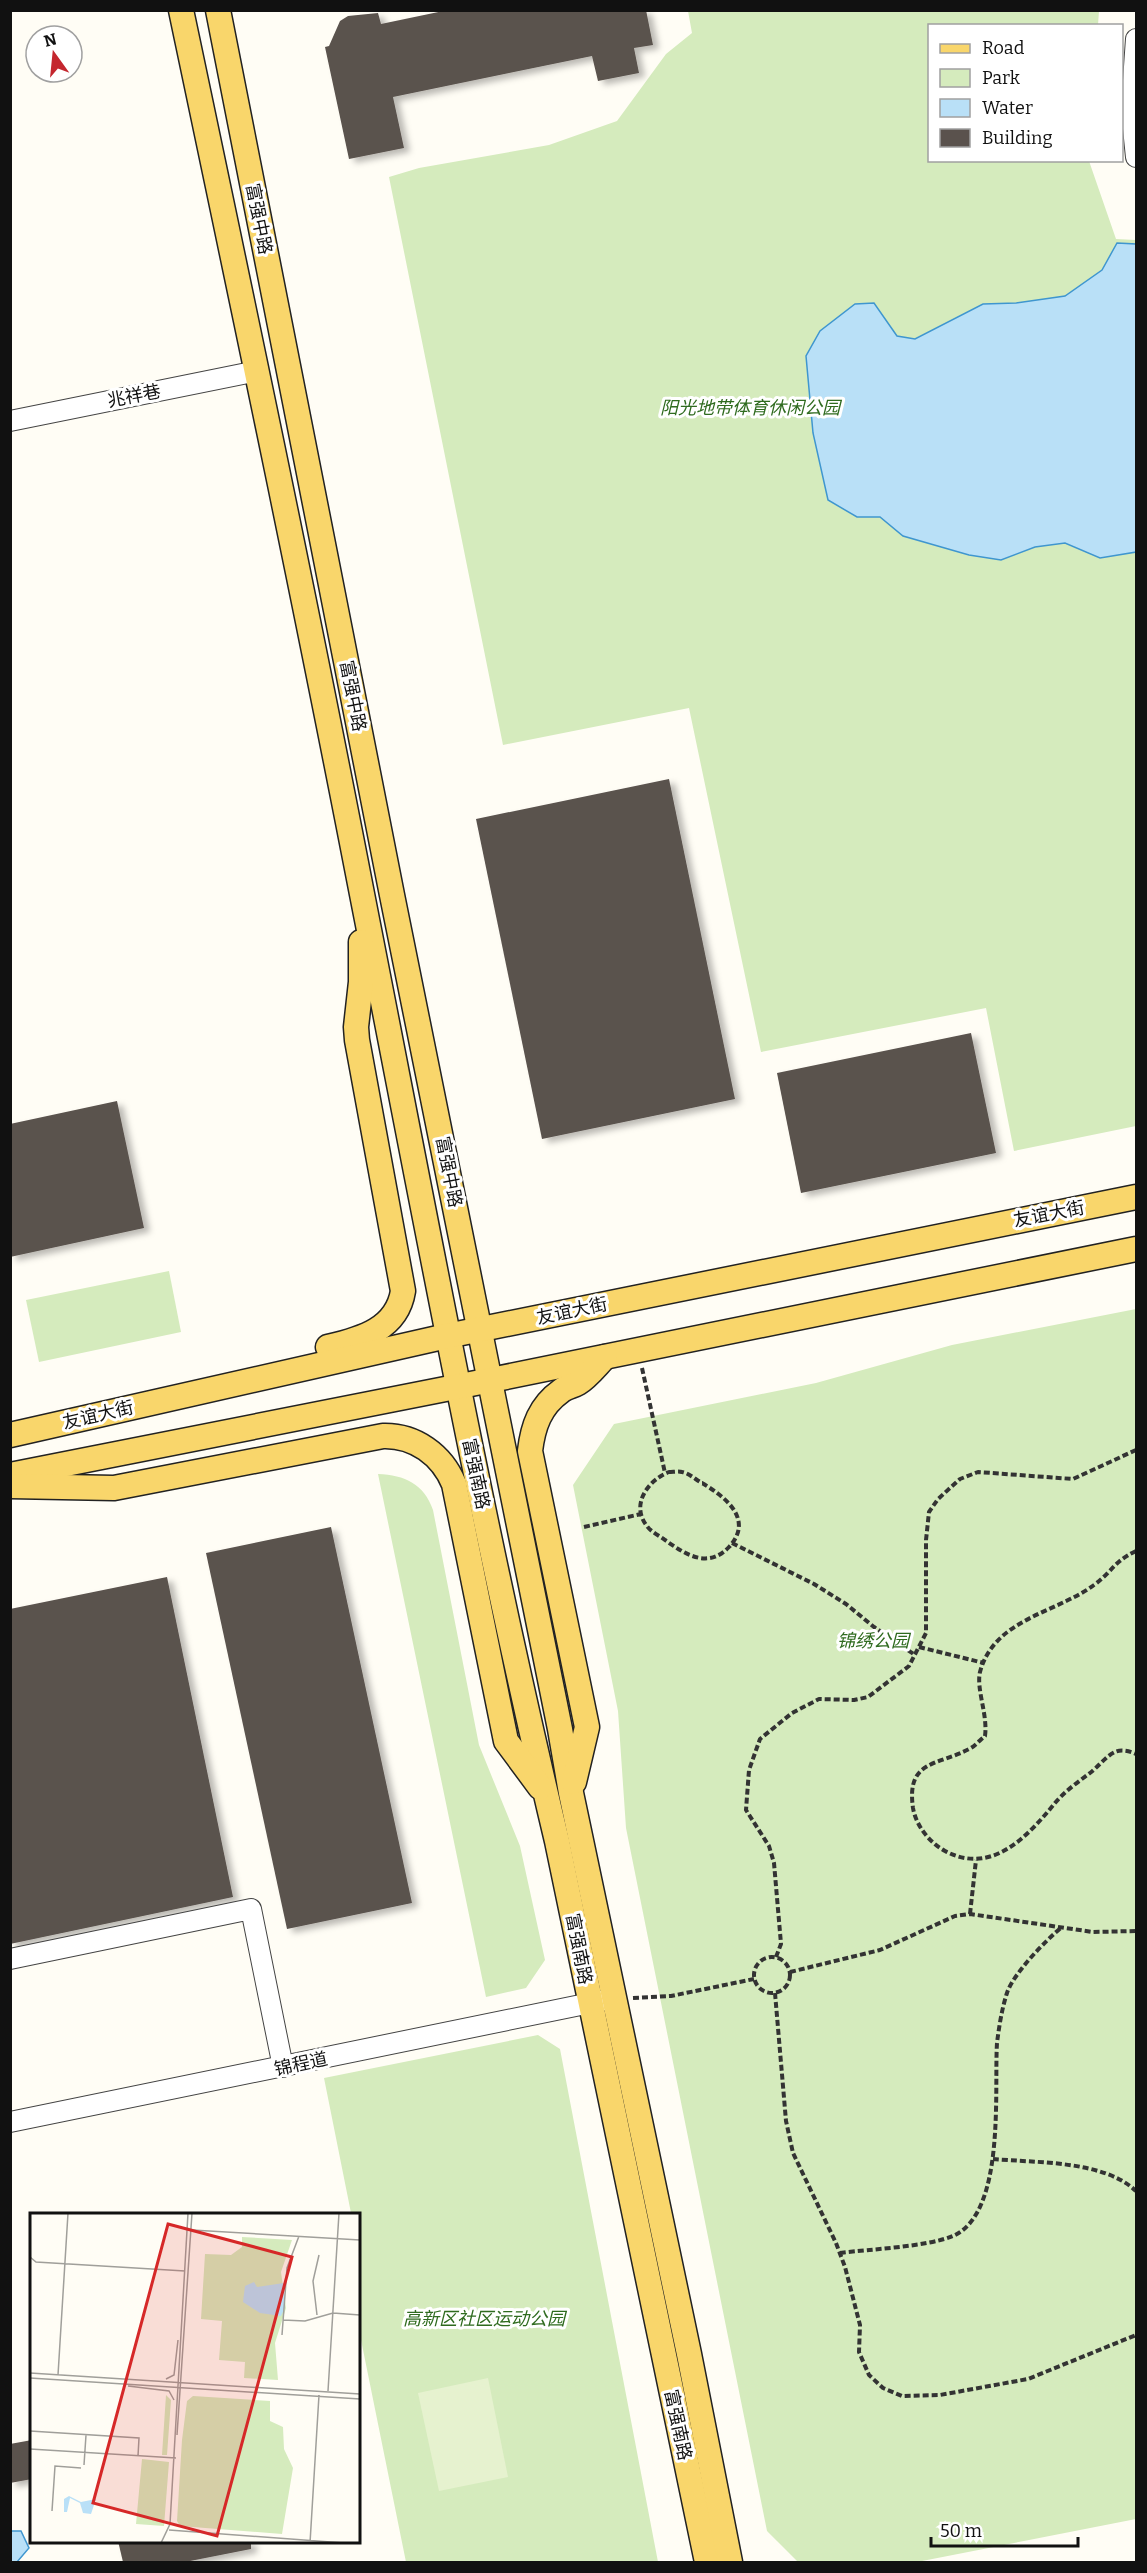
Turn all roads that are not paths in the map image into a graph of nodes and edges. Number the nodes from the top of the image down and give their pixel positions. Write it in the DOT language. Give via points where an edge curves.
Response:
graph roads {
  1 [pos="181,10"];
  2 [pos="218,10"];
  3 [pos="1137,39"];
  4 [pos="1137,157"];
  5 [pos="257,371"];
  6 [pos="10,421"];
  7 [pos="362,891"];
  8 [pos="1137,1197"];
  9 [pos="1137,1249"];
  10 [pos="481,1329"];
  11 [pos="447,1336"];
  12 [pos="605,1357"];
  13 [pos="490,1380"];
  14 [pos="457,1387"];
  15 [pos="10,1430"];
  16 [pos="10,1434"];
  17 [pos="10,1475"];
  18 [pos="10,1486"];
  19 [pos="571,1793"];
  20 [pos="547,1796"];
  21 [pos="10,1959"];
  22 [pos="615,1998"];
  23 [pos="590,2003"];
  24 [pos="283,2067"];
  25 [pos="10,2122"];
  26 [pos="707,2562"];
  27 [pos="730,2562"];
  1 -- 5 [label="main road, 富强中路"];
  2 -- 10 [label="main road, 富强中路"];
  3 -- 4 [label="street" via="1131,109"];
  5 -- 6 [label="street, 兆祥巷"];
  5 -- 7 [label="main road, 富强中路"];
  7 -- 11 [label="main road, 富强中路"];
  7 -- 15 [label="main road" via="361,982 356,1027 401,1273 402,1296 395,1314 377,1331 354,1341 69,1406"];
  8 -- 10 [label="main road, 友谊大街"];
  9 -- 12 [label="main road"];
  10 -- 11 [label="main road, 友谊大街"];
  10 -- 13 [label="main road, 富强中路"];
  11 -- 14 [label="main road, 富强南路"];
  11 -- 16 [label="main road, 友谊大街"];
  12 -- 13 [label="main road"];
  12 -- 19 [label="main road" via="580,1382 563,1389 542,1411 535,1423 530,1451 587,1727"];
  13 -- 14 [label="main road"];
  13 -- 19 [label="main road, 富强南路"];
  14 -- 17 [label="main road"];
  14 -- 20 [label="main road, 富强南路"];
  18 -- 20 [label="main road" via="114,1488 383,1436 410,1438 440,1461 454,1484 506,1741"];
  19 -- 22 [label="main road, 富强南路"];
  20 -- 23 [label="main road, 富强南路"];
  21 -- 24 [label="street" via="250,1909"];
  22 -- 23 [label="street, 锦程道"];
  22 -- 27 [label="main road, 富强南路"];
  23 -- 24 [label="street, 锦程道"];
  23 -- 26 [label="main road, 富强南路"];
  24 -- 25 [label="street, 锦程道"];
}
